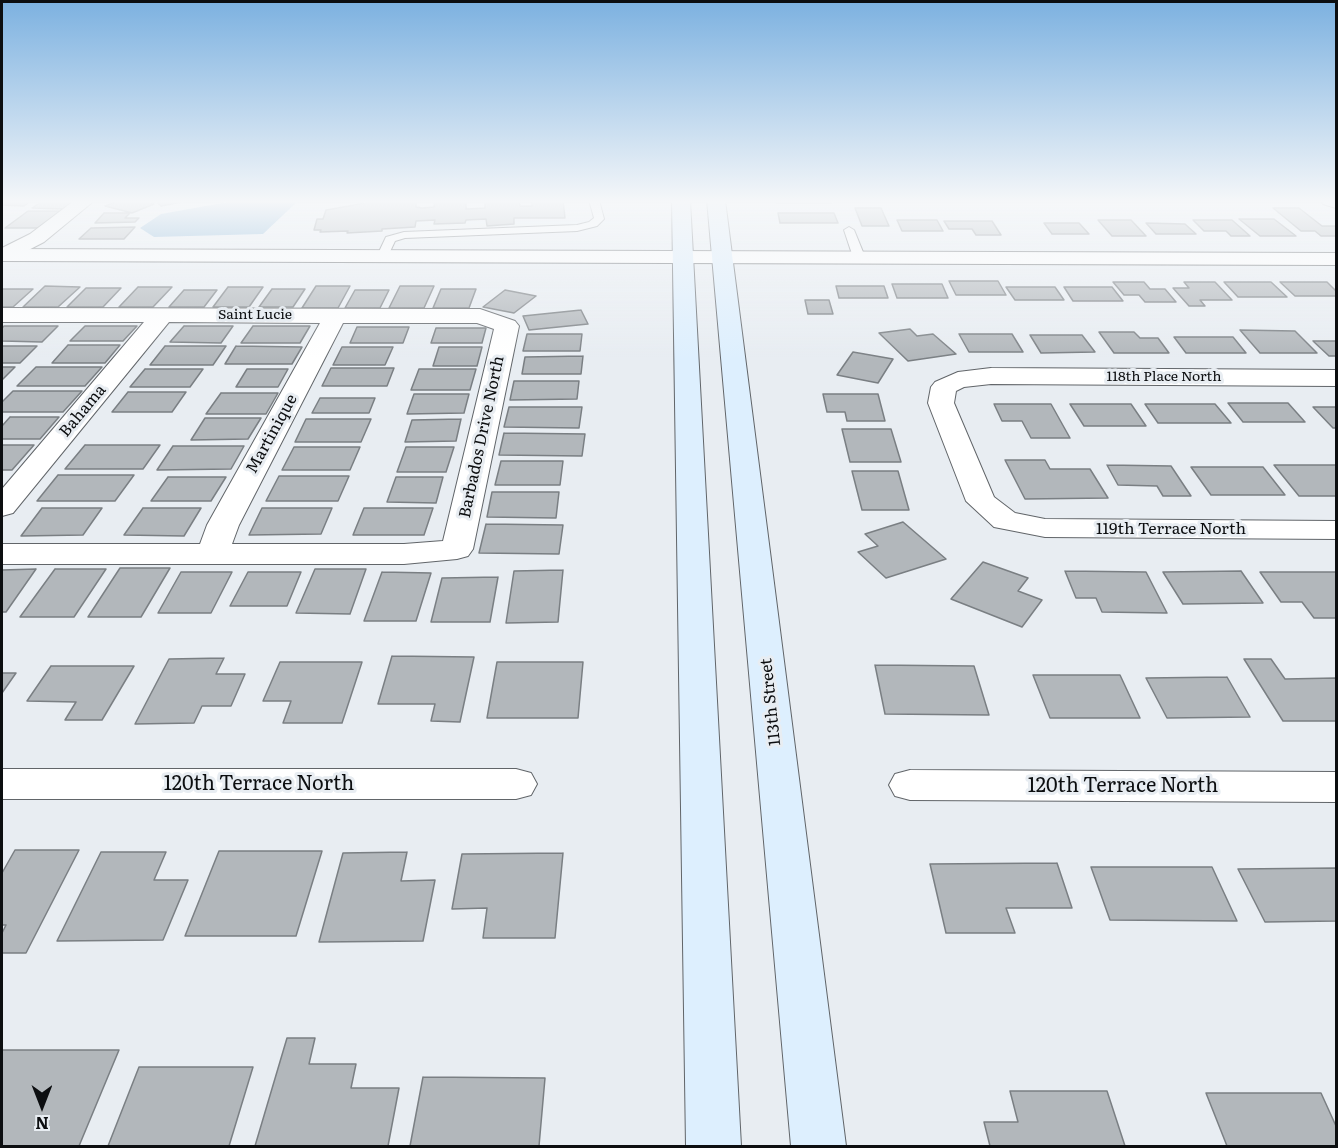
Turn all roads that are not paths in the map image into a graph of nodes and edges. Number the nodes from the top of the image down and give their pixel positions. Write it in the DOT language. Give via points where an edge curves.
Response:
graph roads {
  1 [pos="251,254"];
  2 [pos="684,254"];
  3 [pos="722,254"];
  4 [pos="858,254"];
  5 [pos="383,256"];
  6 [pos="684,257"];
  7 [pos="722,257"];
  8 [pos="859,257"];
  9 [pos="1336,259"];
  10 [pos="2,315"];
  11 [pos="163,315"];
  12 [pos="334,315"];
  13 [pos="507,326"];
  14 [pos="1336,378"];
  15 [pos="2,507"];
  16 [pos="1005,520"];
  17 [pos="1336,530"];
  18 [pos="2,554"];
  19 [pos="213,554"];
  20 [pos="2,784"];
  21 [pos="516,784"];
  22 [pos="910,786"];
  23 [pos="1336,787"];
  24 [pos="714,1146"];
  25 [pos="819,1146"];
  1 -- 5 [label="street"];
  2 -- 6 [label="main road"];
  3 -- 7 [label="main road, 113th Street"];
  4 -- 8 [label="lane"];
  5 -- 6 [label="street"];
  6 -- 7 [label="street"];
  6 -- 24 [label="main road"];
  7 -- 8 [label="street"];
  7 -- 25 [label="main road, 113th Street"];
  8 -- 9 [label="street"];
  10 -- 11 [label="street, Saint Lucie"];
  11 -- 12 [label="street, Saint Lucie"];
  11 -- 15 [label="street, Bahama"];
  12 -- 13 [label="street, Saint Lucie" via="480,316"];
  12 -- 19 [label="street, Martinique" via="223,525"];
  13 -- 19 [label="street, Barbados Drive North" via="458,549 404,554"];
  14 -- 16 [label="street, 118th Place North" via="991,376 958,380 944,387 941,403 981,501"];
  16 -- 17 [label="street, 119th Terrace North" via="1045,528"];
  18 -- 19 [label="street"];
  20 -- 21 [label="street, 120th Terrace North"];
  22 -- 23 [label="street, 120th Terrace North"];
}
